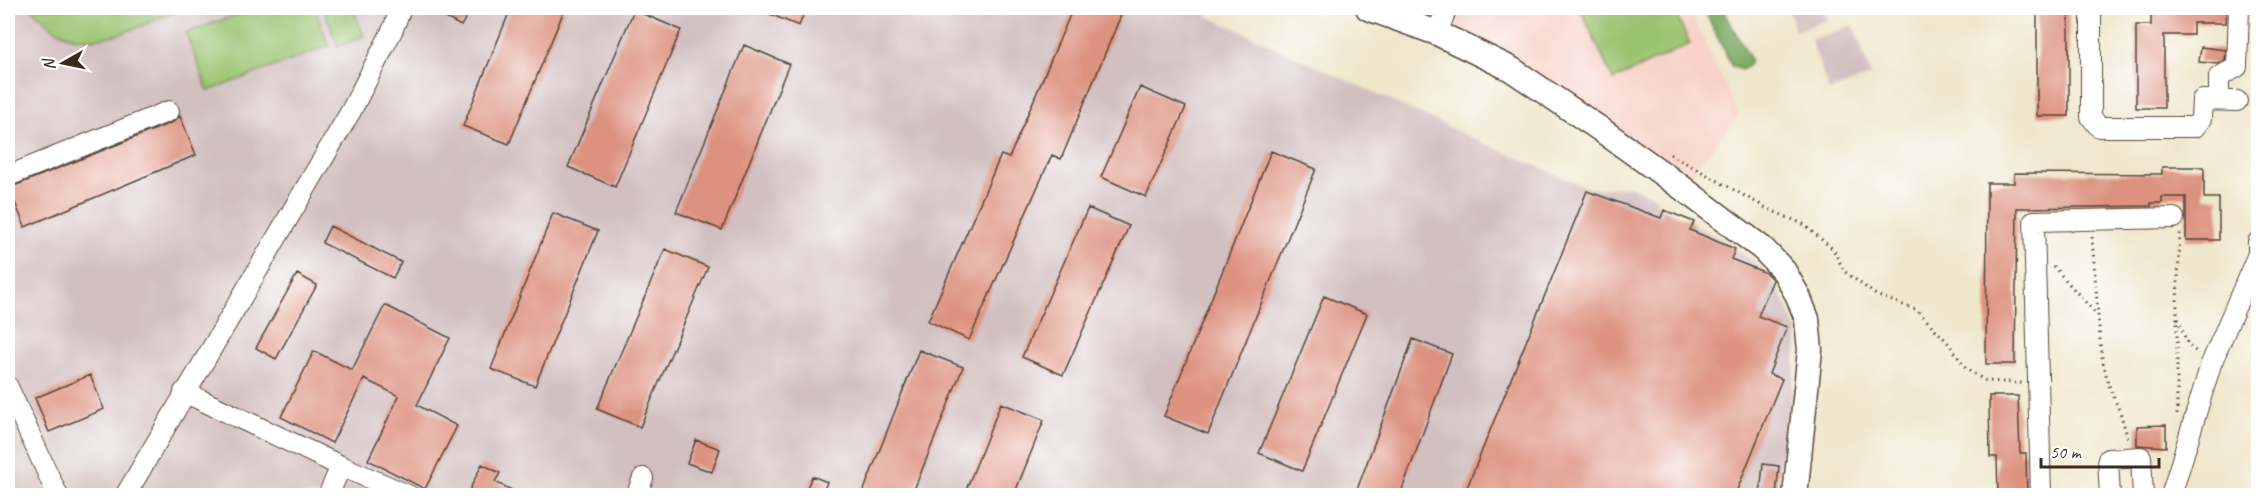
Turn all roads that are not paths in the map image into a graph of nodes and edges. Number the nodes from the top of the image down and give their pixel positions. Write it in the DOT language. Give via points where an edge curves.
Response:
graph roads {
  1 [pos="401,8"];
  2 [pos="1368,8"];
  3 [pos="1447,8"];
  4 [pos="2091,8"];
  5 [pos="2239,8"];
  6 [pos="1437,33"];
  7 [pos="169,111"];
  8 [pos="8,176"];
  9 [pos="2174,218"];
  10 [pos="2259,242"];
  11 [pos="8,387"];
  12 [pos="184,392"];
  13 [pos="341,466"];
  14 [pos="58,495"];
  15 [pos="125,495"];
  16 [pos="328,495"];
  17 [pos="410,495"];
  18 [pos="1795,495"];
  19 [pos="2041,495"];
  20 [pos="2110,495"];
  21 [pos="2143,495"];
  22 [pos="2171,495"];
  1 -- 12 [label="lane" via="351,111"];
  2 -- 6 [label="main road"];
  3 -- 6 [label="lane"];
  4 -- 5 [label="lane" via="2091,117 2099,127 2194,127 2201,119 2202,99 2228,101 2220,77 2236,67"];
  6 -- 18 [label="main road" via="1511,69 1600,129 1763,249 1784,271 1807,319 1810,350"];
  7 -- 8 [label="lane"];
  9 -- 19 [label="lane" via="2034,221"];
  10 -- 22 [label="lane" via="2258,254 2211,364"];
  11 -- 14 [label="lane"];
  12 -- 13 [label="lane"];
  12 -- 15 [label="lane"];
  13 -- 16 [label="lane"];
  13 -- 17 [label="lane"];
  20 -- 21 [label="lane" via="2108,459 2141,457"];
}
